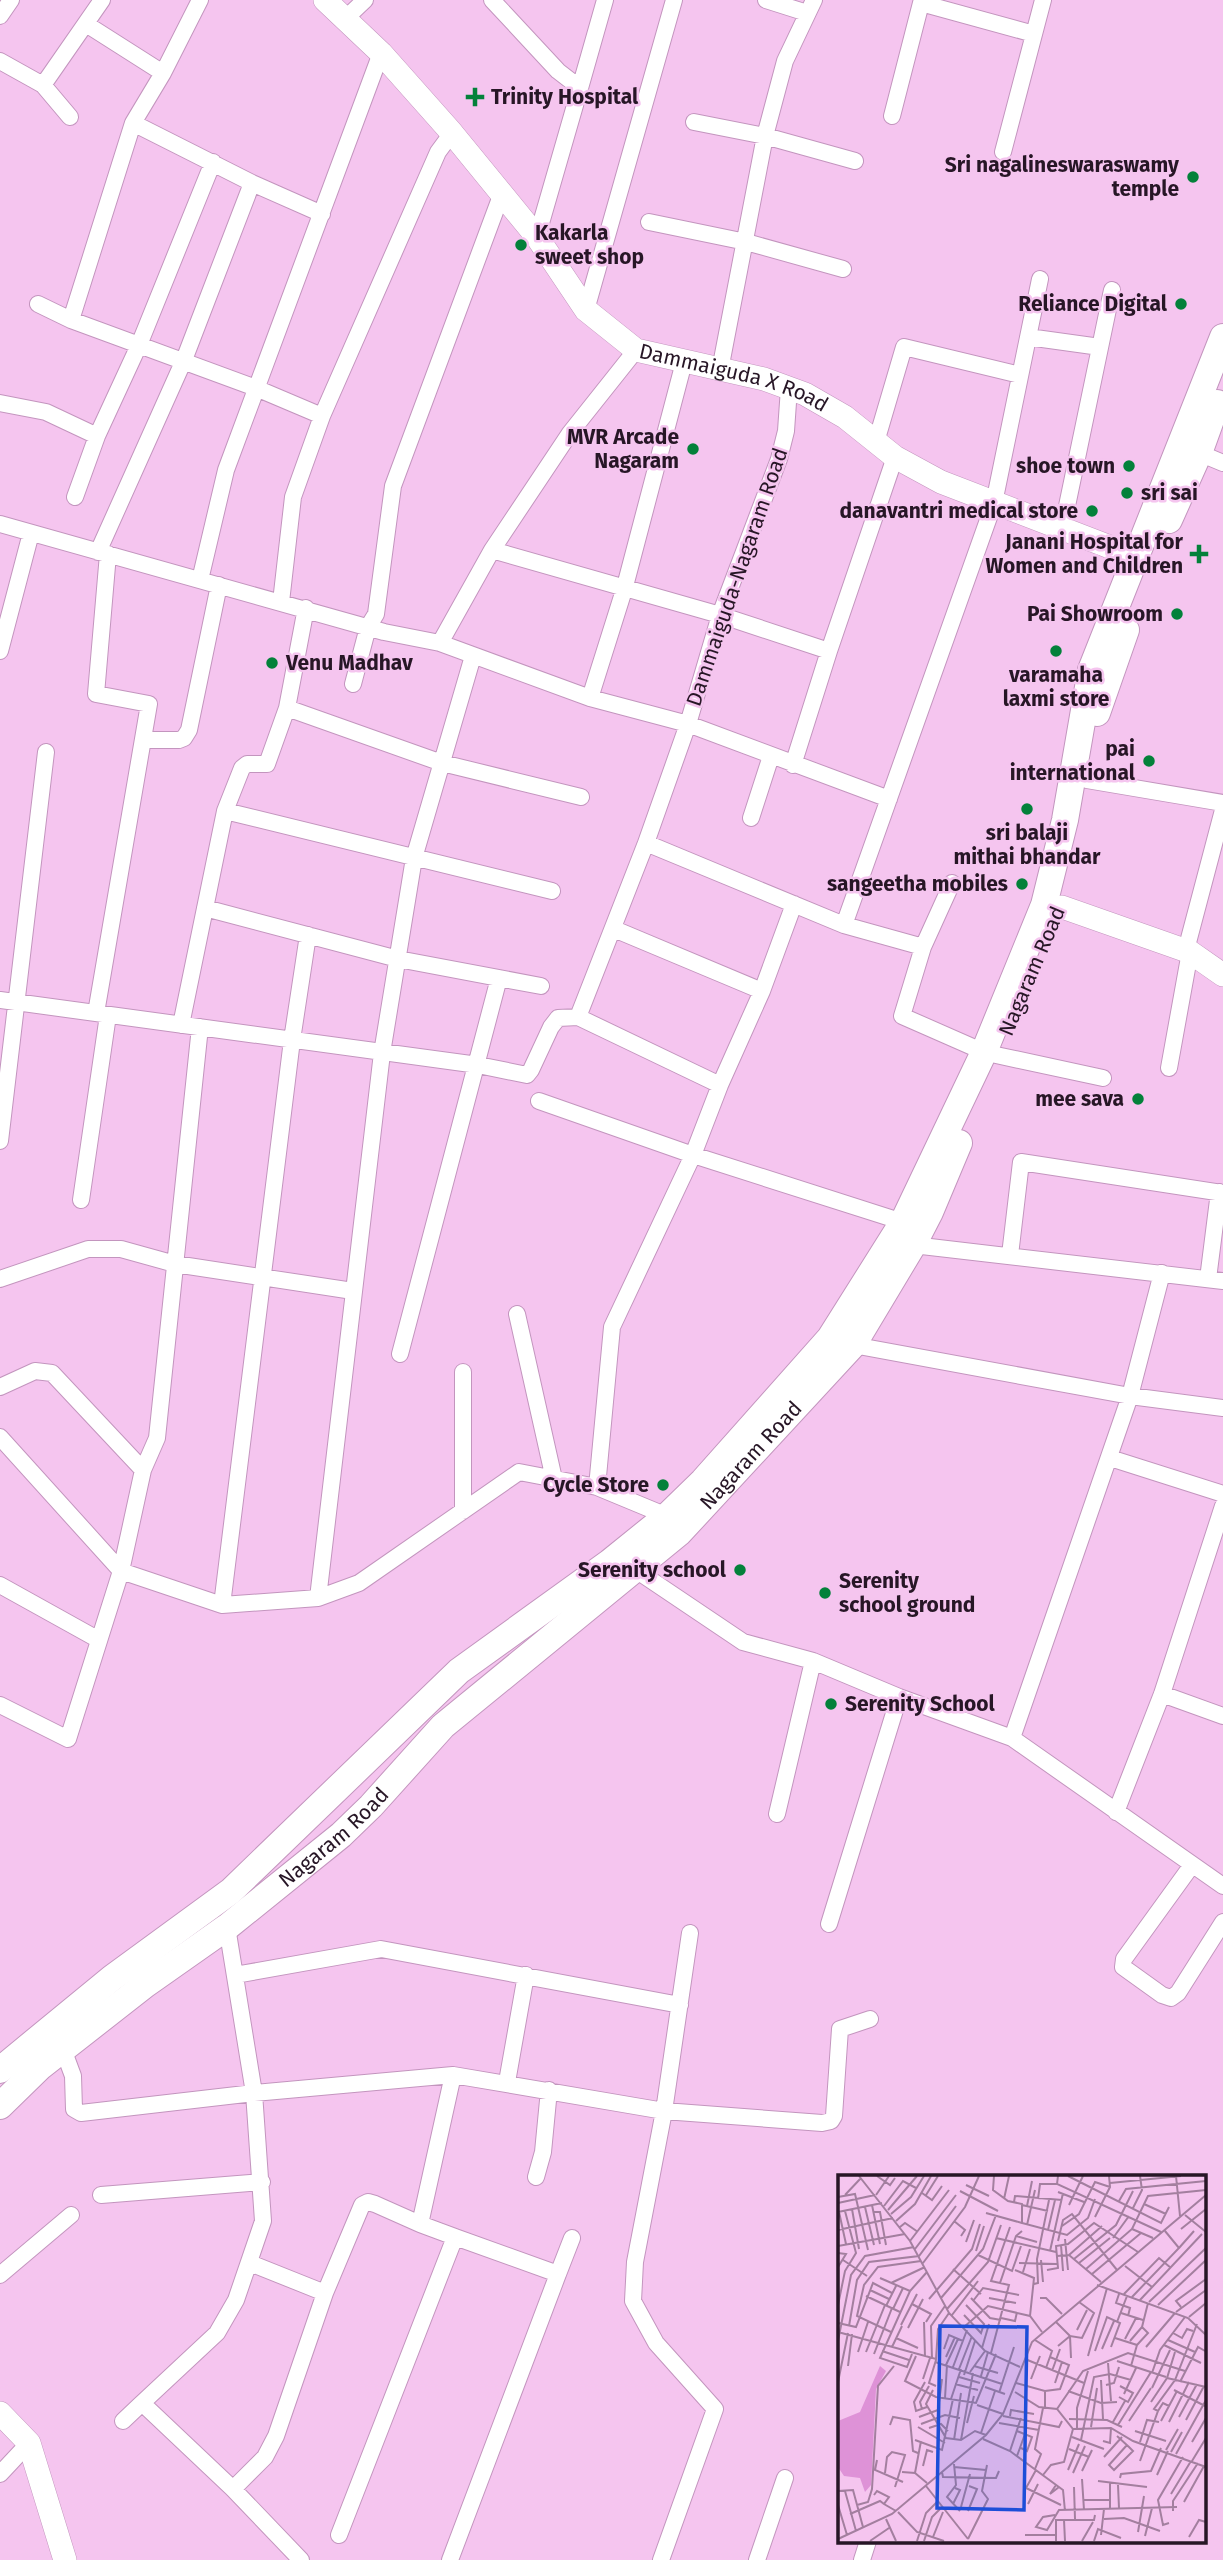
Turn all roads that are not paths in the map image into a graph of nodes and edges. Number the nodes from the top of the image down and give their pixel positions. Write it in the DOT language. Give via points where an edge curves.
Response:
graph roads {
  1 [pos="10,0"];
  2 [pos="102,0"];
  3 [pos="200,0"];
  4 [pos="325,0"];
  5 [pos="366,0"];
  6 [pos="492,0"];
  7 [pos="605,0"];
  8 [pos="674,0"];
  9 [pos="766,0"];
  10 [pos="1042,0"];
  11 [pos="811,6"];
  12 [pos="0,16"];
  13 [pos="345,19"];
  14 [pos="86,24"];
  15 [pos="1034,34"];
  16 [pos="381,53"];
  17 [pos="0,61"];
  18 [pos="163,73"];
  19 [pos="43,85"];
  20 [pos="580,88"];
  21 [pos="70,117"];
  22 [pos="892,117"];
  23 [pos="694,122"];
  24 [pos="133,123"];
  25 [pos="452,133"];
  26 [pos="765,136"];
  27 [pos="1003,152"];
  28 [pos="855,161"];
  29 [pos="213,162"];
  30 [pos="252,183"];
  31 [pos="502,193"];
  32 [pos="322,214"];
  33 [pos="649,222"];
  34 [pos="537,237"];
  35 [pos="746,242"];
  36 [pos="843,269"];
  37 [pos="1040,279"];
  38 [pos="1112,290"];
  39 [pos="38,304"];
  40 [pos="586,310"];
  41 [pos="71,320"];
  42 [pos="1028,337"];
  43 [pos="1223,337"];
  44 [pos="139,345"];
  45 [pos="1100,347"];
  46 [pos="636,350"];
  47 [pos="184,360"];
  48 [pos="684,362"];
  49 [pos="720,370"];
  50 [pos="1020,375"];
  51 [pos="1223,385"];
  52 [pos="256,388"];
  53 [pos="789,388"];
  54 [pos="0,403"];
  55 [pos="322,416"];
  56 [pos="97,436"];
  57 [pos="876,442"];
  58 [pos="1199,453"];
  59 [pos="895,457"];
  60 [pos="1223,463"];
  61 [pos="75,497"];
  62 [pos="994,503"];
  63 [pos="0,524"];
  64 [pos="1062,530"];
  65 [pos="31,533"];
  66 [pos="492,550"];
  67 [pos="103,553"];
  68 [pos="1144,560"];
  69 [pos="200,580"];
  70 [pos="219,585"];
  71 [pos="625,590"];
  72 [pos="281,602"];
  73 [pos="306,608"];
  74 [pos="720,615"];
  75 [pos="368,627"];
  76 [pos="440,643"];
  77 [pos="0,651"];
  78 [pos="829,651"];
  79 [pos="472,656"];
  80 [pos="353,684"];
  81 [pos="590,698"];
  82 [pos="287,708"];
  83 [pos="688,724"];
  84 [pos="145,740"];
  85 [pos="46,752"];
  86 [pos="771,756"];
  87 [pos="442,763"];
  88 [pos="793,765"];
  89 [pos="1087,780"];
  90 [pos="581,797"];
  91 [pos="889,799"];
  92 [pos="1223,803"];
  93 [pos="1223,810"];
  94 [pos="225,811"];
  95 [pos="751,818"];
  96 [pos="646,843"];
  97 [pos="414,858"];
  98 [pos="952,883"];
  99 [pos="552,891"];
  100 [pos="794,904"];
  101 [pos="1062,907"];
  102 [pos="205,908"];
  103 [pos="844,925"];
  104 [pos="614,929"];
  105 [pos="308,935"];
  106 [pos="923,947"];
  107 [pos="1188,951"];
  108 [pos="398,959"];
  109 [pos="1223,975"];
  110 [pos="499,978"];
  111 [pos="541,986"];
  112 [pos="762,991"];
  113 [pos="8,1001"];
  114 [pos="102,1014"];
  115 [pos="578,1017"];
  116 [pos="181,1025"];
  117 [pos="200,1027"];
  118 [pos="292,1040"];
  119 [pos="382,1053"];
  120 [pos="990,1054"];
  121 [pos="478,1065"];
  122 [pos="1169,1068"];
  123 [pos="1103,1079"];
  124 [pos="720,1085"];
  125 [pos="539,1101"];
  126 [pos="0,1141"];
  127 [pos="693,1155"];
  128 [pos="1221,1192"];
  129 [pos="81,1200"];
  130 [pos="908,1234"];
  131 [pos="1010,1255"];
  132 [pos="175,1264"];
  133 [pos="1162,1273"];
  134 [pos="262,1276"];
  135 [pos="0,1279"];
  136 [pos="1216,1280"];
  137 [pos="353,1291"];
  138 [pos="517,1314"];
  139 [pos="853,1345"];
  140 [pos="400,1354"];
  141 [pos="463,1372"];
  142 [pos="0,1387"];
  143 [pos="1130,1396"];
  144 [pos="1223,1408"];
  145 [pos="0,1437"];
  146 [pos="1110,1458"];
  147 [pos="144,1470"];
  148 [pos="554,1479"];
  149 [pos="597,1487"];
  150 [pos="1223,1494"];
  151 [pos="1223,1506"];
  152 [pos="463,1511"];
  153 [pos="667,1517"];
  154 [pos="636,1570"];
  155 [pos="121,1571"];
  156 [pos="0,1586"];
  157 [pos="318,1598"];
  158 [pos="222,1605"];
  159 [pos="569,1606"];
  160 [pos="99,1640"];
  161 [pos="813,1661"];
  162 [pos="1162,1693"];
  163 [pos="899,1697"];
  164 [pos="0,1705"];
  165 [pos="1223,1716"];
  166 [pos="1013,1738"];
  167 [pos="1116,1812"];
  168 [pos="777,1814"];
  169 [pos="1192,1865"];
  170 [pos="1223,1886"];
  171 [pos="1223,1922"];
  172 [pos="829,1924"];
  173 [pos="227,1927"];
  174 [pos="690,1933"];
  175 [pos="235,1975"];
  176 [pos="527,1975"];
  177 [pos="680,2005"];
  178 [pos="870,2019"];
  179 [pos="62,2049"];
  180 [pos="0,2070"];
  181 [pos="453,2075"];
  182 [pos="507,2082"];
  183 [pos="549,2090"];
  184 [pos="254,2093"];
  185 [pos="0,2106"];
  186 [pos="664,2111"];
  187 [pos="536,2177"];
  188 [pos="262,2182"];
  189 [pos="101,2195"];
  190 [pos="71,2215"];
  191 [pos="420,2224"];
  192 [pos="454,2237"];
  193 [pos="572,2238"];
  194 [pos="250,2263"];
  195 [pos="558,2274"];
  196 [pos="0,2275"];
  197 [pos="325,2293"];
  198 [pos="142,2403"];
  199 [pos="0,2413"];
  200 [pos="123,2421"];
  201 [pos="29,2443"];
  202 [pos="0,2474"];
  203 [pos="785,2478"];
  204 [pos="233,2489"];
  205 [pos="340,2535"];
  206 [pos="868,2542"];
  207 [pos="62,2559"];
  208 [pos="301,2560"];
  209 [pos="450,2560"];
  210 [pos="661,2560"];
  211 [pos="757,2560"];
  212 [pos="862,2560"];
  1 -- 12 [label="street"];
  2 -- 14 [label="street"];
  3 -- 18 [label="street"];
  4 -- 13 [label="street, Dammaiguda X Road"];
  5 -- 13 [label="street"];
  6 -- 20 [label="street" via="558,71"];
  7 -- 20 [label="street"];
  8 -- 40 [label="street"];
  9 -- 11 [label="street"];
  10 -- 15 [label="street"];
  11 -- 26 [label="street" via="785,61"];
  13 -- 16 [label="street, Dammaiguda X Road"];
  14 -- 18 [label="street"];
  14 -- 19 [label="street"];
  15 -- 22 [label="street" via="921,3"];
  15 -- 27 [label="street"];
  16 -- 25 [label="street, Dammaiguda X Road"];
  16 -- 32 [label="street"];
  17 -- 19 [label="street"];
  18 -- 24 [label="street"];
  19 -- 21 [label="street"];
  20 -- 34 [label="street"];
  23 -- 26 [label="street"];
  24 -- 29 [label="street"];
  24 -- 41 [label="street"];
  25 -- 31 [label="street, Dammaiguda X Road"];
  25 -- 55 [label="street" via="438,152"];
  26 -- 28 [label="street"];
  26 -- 35 [label="street"];
  29 -- 30 [label="street"];
  29 -- 44 [label="street"];
  30 -- 32 [label="street"];
  30 -- 47 [label="street"];
  31 -- 34 [label="street, Dammaiguda X Road"];
  31 -- 75 [label="street" via="393,485 377,609"];
  32 -- 52 [label="street"];
  33 -- 35 [label="street"];
  34 -- 40 [label="street, Dammaiguda X Road"];
  35 -- 36 [label="street"];
  35 -- 49 [label="street"];
  37 -- 42 [label="street"];
  38 -- 45 [label="street"];
  39 -- 41 [label="street"];
  40 -- 46 [label="street, Dammaiguda X Road"];
  41 -- 44 [label="street"];
  42 -- 45 [label="street"];
  42 -- 50 [label="street"];
  43 -- 68 [label="main road"];
  44 -- 47 [label="street"];
  44 -- 56 [label="street"];
  45 -- 64 [label="street"];
  46 -- 48 [label="street, Dammaiguda X Road"];
  46 -- 66 [label="street" via="570,433"];
  47 -- 52 [label="street"];
  47 -- 67 [label="street"];
  48 -- 49 [label="street, Dammaiguda X Road"];
  48 -- 71 [label="street"];
  49 -- 53 [label="street, Dammaiguda X Road"];
  50 -- 57 [label="street" via="904,347"];
  50 -- 62 [label="street"];
  51 -- 58 [label="main road"];
  52 -- 55 [label="street"];
  52 -- 69 [label="street" via="226,470"];
  53 -- 57 [label="street, Dammaiguda X Road" via="845,417"];
  53 -- 74 [label="street, Dammaiguda-Nagaram Road" via="779,459"];
  54 -- 56 [label="street" via="46,412"];
  55 -- 72 [label="street" via="293,497"];
  56 -- 61 [label="street"];
  57 -- 59 [label="street, Dammaiguda X Road"];
  58 -- 60 [label="street"];
  58 -- 68 [label="main road"];
  59 -- 62 [label="street, Dammaiguda X Road"];
  59 -- 78 [label="street"];
  62 -- 64 [label="street, Dammaiguda X Road"];
  62 -- 91 [label="street"];
  63 -- 65 [label="street"];
  64 -- 68 [label="street, Dammaiguda X Road"];
  65 -- 67 [label="street"];
  65 -- 77 [label="street"];
  66 -- 71 [label="street"];
  66 -- 76 [label="street"];
  67 -- 69 [label="street"];
  67 -- 84 [label="street" via="96,694 149,704"];
  68 -- 89 [label="main road, Nagaram Road" via="1093,725"];
  68 -- 120 [label="main road, Nagaram Road" via="1091,670 1065,820 1044,905"];
  69 -- 70 [label="street"];
  70 -- 72 [label="street"];
  70 -- 84 [label="street" via="189,730 179,740"];
  71 -- 74 [label="street"];
  71 -- 81 [label="street"];
  72 -- 73 [label="street"];
  73 -- 75 [label="street"];
  73 -- 82 [label="street"];
  74 -- 78 [label="street"];
  74 -- 83 [label="street, Dammaiguda-Nagaram Road"];
  75 -- 76 [label="street"];
  75 -- 80 [label="street"];
  76 -- 79 [label="street"];
  78 -- 88 [label="street"];
  79 -- 81 [label="street"];
  79 -- 87 [label="street"];
  81 -- 83 [label="street"];
  82 -- 87 [label="street"];
  82 -- 94 [label="street" via="267,764 242,768"];
  83 -- 86 [label="street"];
  83 -- 96 [label="street, Dammaiguda-Nagaram Road"];
  84 -- 114 [label="street"];
  85 -- 113 [label="street"];
  86 -- 88 [label="street"];
  86 -- 95 [label="street"];
  87 -- 90 [label="street"];
  87 -- 97 [label="street"];
  88 -- 91 [label="street"];
  89 -- 92 [label="street"];
  89 -- 101 [label="main road, Nagaram Road"];
  91 -- 103 [label="street"];
  93 -- 107 [label="street"];
  94 -- 97 [label="street"];
  94 -- 102 [label="street"];
  96 -- 100 [label="street"];
  96 -- 104 [label="street, Dammaiguda-Nagaram Road"];
  97 -- 99 [label="street"];
  97 -- 108 [label="street"];
  98 -- 106 [label="street"];
  100 -- 103 [label="street"];
  100 -- 112 [label="street"];
  101 -- 107 [label="street"];
  101 -- 120 [label="main road, Nagaram Road"];
  102 -- 105 [label="street"];
  102 -- 116 [label="street"];
  103 -- 106 [label="street"];
  104 -- 112 [label="street"];
  104 -- 115 [label="street, Dammaiguda-Nagaram Road"];
  105 -- 108 [label="street"];
  105 -- 118 [label="street"];
  106 -- 120 [label="street" via="902,1016"];
  107 -- 109 [label="street"];
  107 -- 122 [label="street"];
  108 -- 110 [label="street"];
  108 -- 119 [label="street"];
  110 -- 111 [label="street"];
  110 -- 121 [label="street"];
  112 -- 124 [label="street"];
  113 -- 114 [label="street"];
  113 -- 126 [label="street"];
  114 -- 116 [label="street"];
  114 -- 129 [label="street"];
  115 -- 121 [label="street" via="558,1018 527,1075"];
  115 -- 124 [label="street"];
  116 -- 117 [label="street"];
  117 -- 118 [label="street"];
  117 -- 132 [label="street"];
  118 -- 119 [label="street"];
  118 -- 134 [label="street"];
  119 -- 121 [label="street"];
  119 -- 137 [label="street"];
  120 -- 123 [label="street"];
  120 -- 130 [label="main road, Nagaram Road"];
  121 -- 140 [label="street"];
  124 -- 127 [label="street"];
  125 -- 127 [label="street"];
  127 -- 130 [label="street"];
  127 -- 149 [label="street" via="612,1327"];
  128 -- 131 [label="street" via="1021,1162"];
  128 -- 136 [label="street"];
  130 -- 131 [label="street"];
  130 -- 139 [label="main road, Nagaram Road"];
  130 -- 153 [label="main road, Nagaram Road" via="830,1338"];
  131 -- 133 [label="street"];
  132 -- 134 [label="street"];
  132 -- 135 [label="street" via="121,1249 88,1249"];
  132 -- 147 [label="street" via="157,1438"];
  133 -- 136 [label="street"];
  133 -- 143 [label="street"];
  134 -- 137 [label="street"];
  134 -- 158 [label="street"];
  137 -- 157 [label="street"];
  138 -- 148 [label="street"];
  139 -- 143 [label="street"];
  139 -- 154 [label="main road, Nagaram Road" via="679,1533"];
  141 -- 152 [label="street"];
  142 -- 147 [label="street" via="35,1371 52,1373"];
  143 -- 144 [label="street"];
  143 -- 146 [label="street"];
  145 -- 155 [label="street"];
  146 -- 150 [label="street"];
  146 -- 166 [label="street"];
  147 -- 155 [label="street"];
  148 -- 149 [label="street"];
  148 -- 152 [label="street" via="519,1472"];
  149 -- 153 [label="street"];
  151 -- 162 [label="street"];
  152 -- 157 [label="street" via="359,1583"];
  153 -- 159 [label="main road, Nagaram Road"];
  154 -- 159 [label="main road, Nagaram Road"];
  154 -- 161 [label="street" via="743,1642"];
  155 -- 158 [label="street"];
  155 -- 160 [label="street"];
  156 -- 160 [label="street"];
  157 -- 158 [label="street"];
  159 -- 173 [label="main road, Nagaram Road" via="443,1726 371,1807"];
  159 -- 180 [label="main road, Nagaram Road" via="459,1671 232,1891 112,1978"];
  160 -- 164 [label="street" via="68,1739"];
  161 -- 163 [label="street"];
  161 -- 168 [label="street"];
  162 -- 165 [label="street"];
  162 -- 167 [label="street"];
  163 -- 166 [label="street"];
  163 -- 172 [label="street"];
  166 -- 167 [label="street"];
  167 -- 169 [label="street"];
  169 -- 170 [label="street"];
  169 -- 171 [label="street" via="1124,1959 1123,1967 1171,1998"];
  173 -- 175 [label="street"];
  173 -- 179 [label="main road, Nagaram Road"];
  174 -- 177 [label="street"];
  175 -- 176 [label="street" via="381,1949"];
  175 -- 184 [label="street"];
  176 -- 177 [label="street"];
  176 -- 182 [label="street"];
  177 -- 186 [label="street"];
  178 -- 186 [label="street" via="840,2029 834,2116 828,2122"];
  179 -- 184 [label="street" via="73,2076 74,2109 81,2113"];
  179 -- 185 [label="main road, Nagaram Road"];
  181 -- 182 [label="street"];
  181 -- 184 [label="street"];
  181 -- 191 [label="street"];
  182 -- 183 [label="street"];
  183 -- 186 [label="street"];
  183 -- 187 [label="street"];
  184 -- 188 [label="street"];
  186 -- 210 [label="street" via="635,2262 632,2301 656,2343 715,2409"];
  188 -- 189 [label="street"];
  188 -- 194 [label="street" via="263,2221"];
  190 -- 196 [label="street"];
  191 -- 192 [label="street"];
  191 -- 197 [label="street" via="376,2204 362,2205"];
  192 -- 195 [label="street"];
  192 -- 205 [label="street"];
  193 -- 195 [label="street"];
  194 -- 197 [label="street"];
  194 -- 198 [label="street" via="217,2333"];
  195 -- 209 [label="street"];
  197 -- 204 [label="street" via="276,2436 265,2457"];
  198 -- 200 [label="street"];
  198 -- 204 [label="street"];
  199 -- 201 [label="street"];
  201 -- 202 [label="street"];
  201 -- 207 [label="street"];
  203 -- 211 [label="street"];
  204 -- 208 [label="street"];
  206 -- 212 [label="street"];
}
